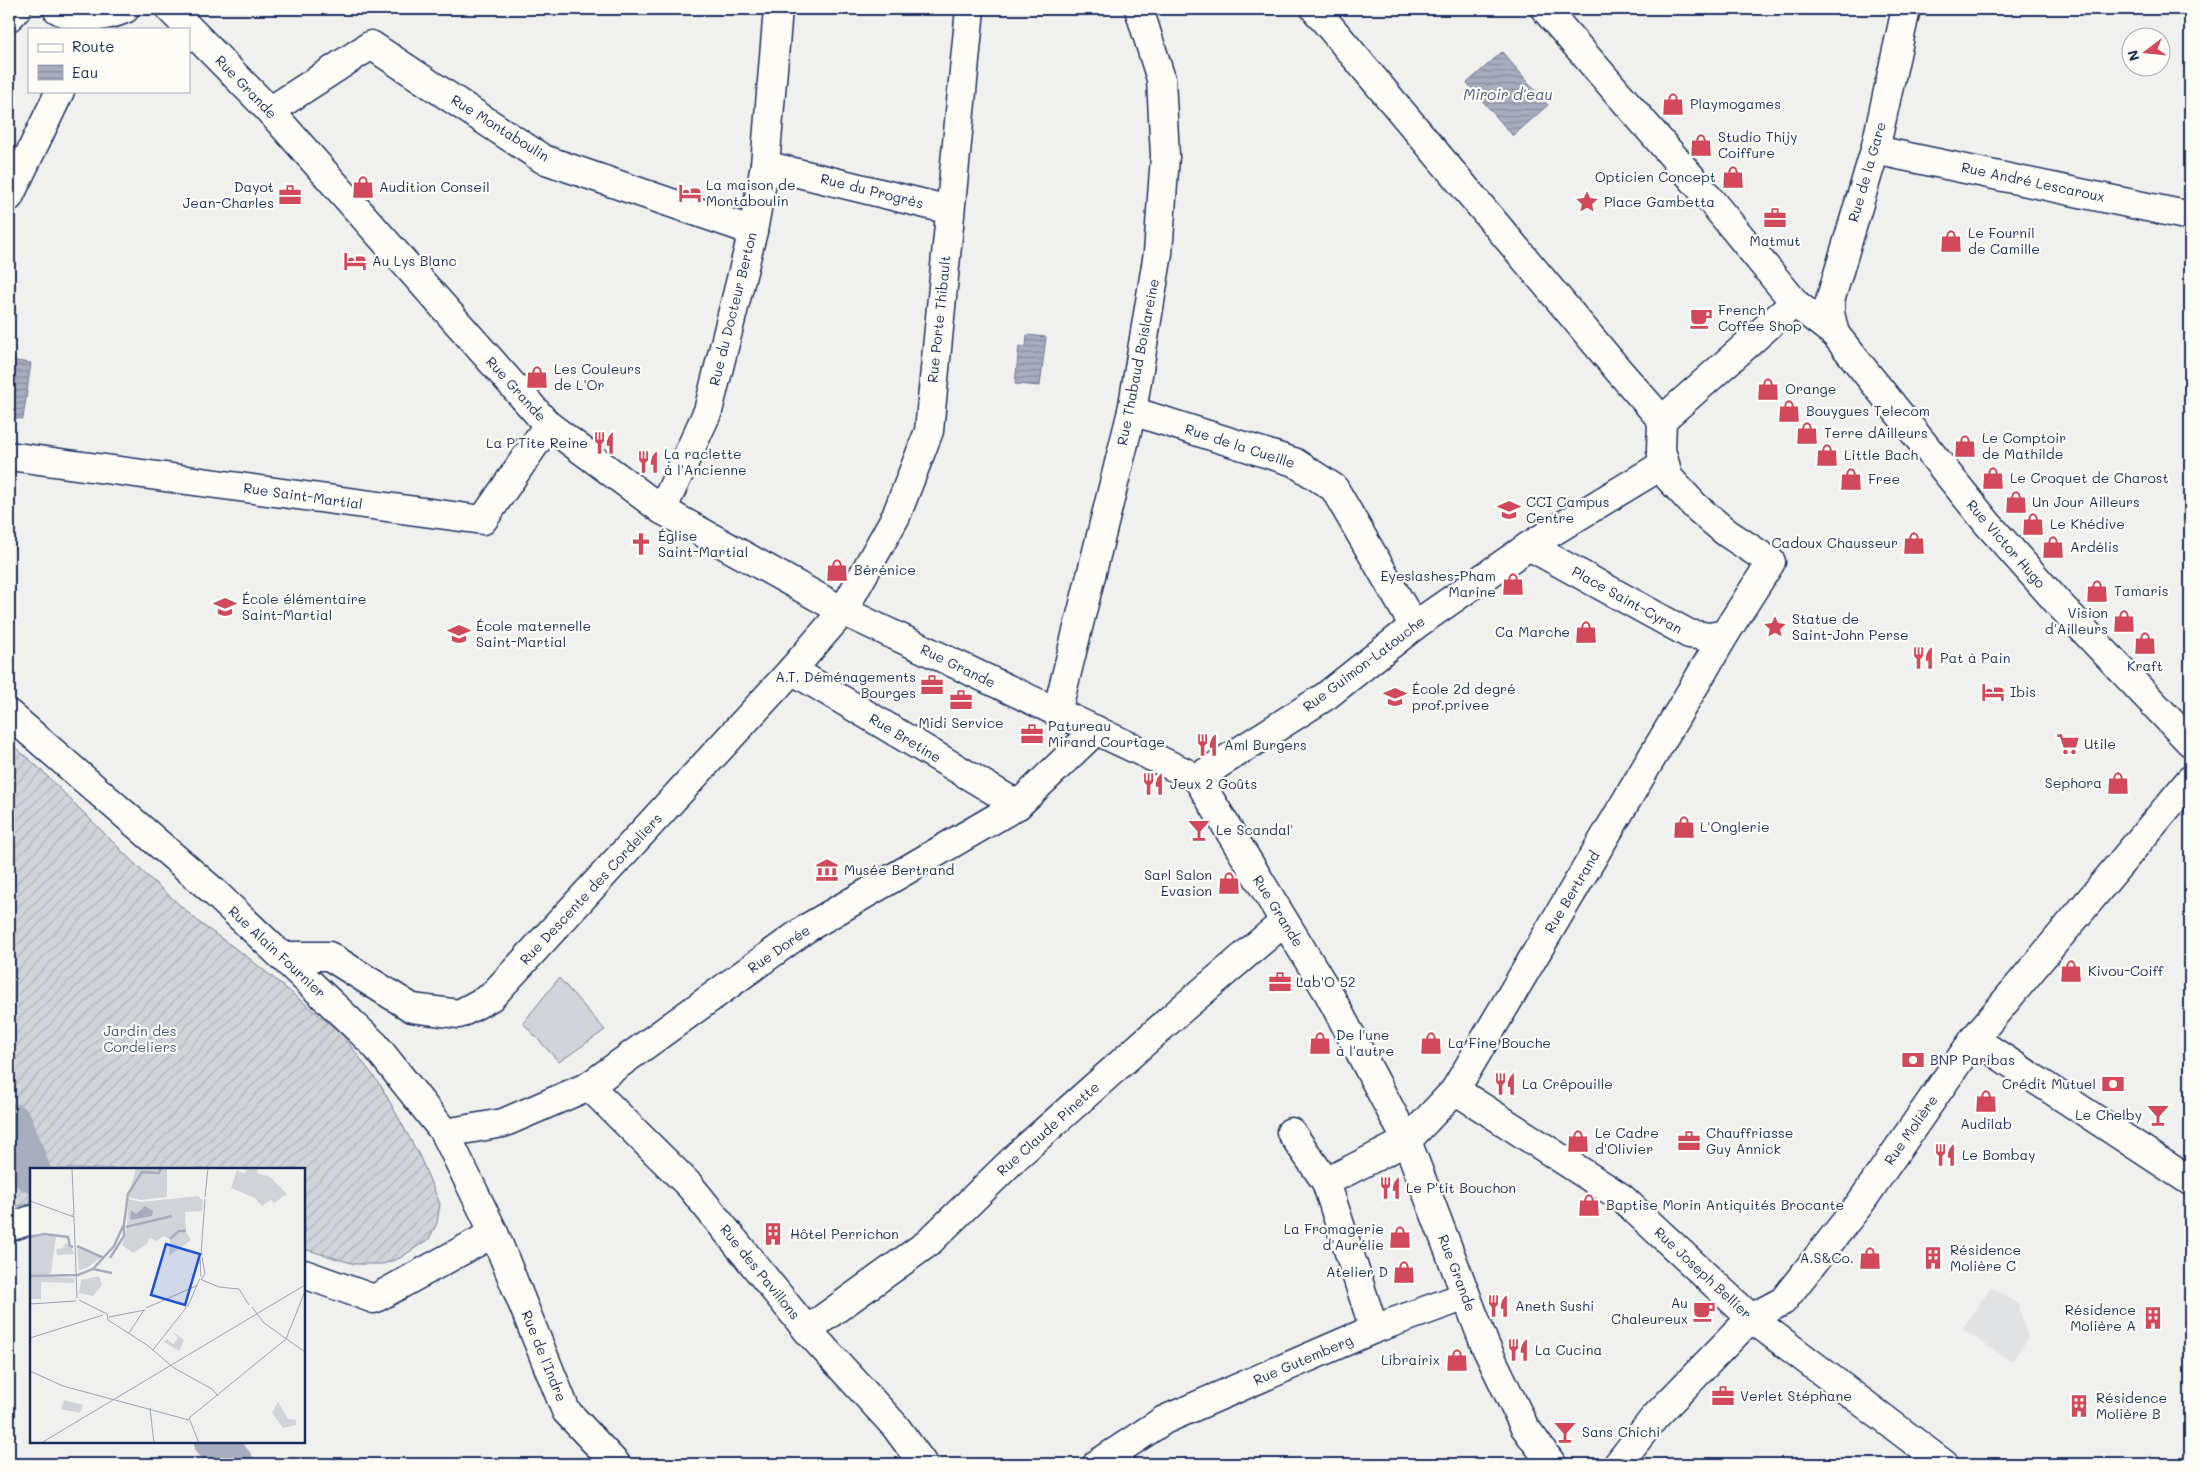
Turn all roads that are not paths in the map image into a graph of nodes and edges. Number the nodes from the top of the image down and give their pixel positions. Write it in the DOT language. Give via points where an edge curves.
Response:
graph roads {
  1 [pos="17,9"];
  2 [pos="57,9"];
  3 [pos="125,9"];
  4 [pos="170,9"];
  5 [pos="778,9"];
  6 [pos="970,9"];
  7 [pos="1139,9"];
  8 [pos="1315,9"];
  9 [pos="1545,9"];
  10 [pos="1906,9"];
  11 [pos="9,17"];
  12 [pos="93,23"];
  13 [pos="188,28"];
  14 [pos="190,30"];
  15 [pos="60,92"];
  16 [pos="270,112"];
  17 [pos="1875,150"];
  18 [pos="765,165"];
  19 [pos="9,197"];
  20 [pos="950,210"];
  21 [pos="2190,216"];
  22 [pos="753,231"];
  23 [pos="1796,304"];
  24 [pos="1835,334"];
  25 [pos="1132,411"];
  26 [pos="1662,420"];
  27 [pos="548,425"];
  28 [pos="9,456"];
  29 [pos="1664,464"];
  30 [pos="1627,487"];
  31 [pos="1696,507"];
  32 [pos="662,510"];
  33 [pos="1529,546"];
  34 [pos="843,610"];
  35 [pos="1414,626"];
  36 [pos="1725,634"];
  37 [pos="792,670"];
  38 [pos="1057,712"];
  39 [pos="9,714"];
  40 [pos="1096,730"];
  41 [pos="2190,742"];
  42 [pos="1197,778"];
  43 [pos="2190,780"];
  44 [pos="1018,805"];
  45 [pos="1284,922"];
  46 [pos="282,956"];
  47 [pos="1974,1039"];
  48 [pos="589,1086"];
  49 [pos="1455,1090"];
  50 [pos="1291,1132"];
  51 [pos="445,1133"];
  52 [pos="1407,1140"];
  53 [pos="2190,1181"];
  54 [pos="1326,1182"];
  55 [pos="30,1220"];
  56 [pos="9,1227"];
  57 [pos="494,1233"];
  58 [pos="305,1274"];
  59 [pos="1466,1296"];
  60 [pos="1751,1318"];
  61 [pos="1374,1329"];
  62 [pos="807,1330"];
  63 [pos="616,1464"];
  64 [pos="923,1464"];
  65 [pos="1098,1464"];
  66 [pos="1552,1464"];
  67 [pos="1618,1464"];
  68 [pos="1944,1464"];
  1 -- 11 [label="street"];
  2 -- 12 [label="street"];
  3 -- 12 [label="street"];
  4 -- 13 [label="street, Rue Grande"];
  5 -- 18 [label="street, Rue du Docteur Berton"];
  6 -- 20 [label="street, Rue Porte Thibault"];
  7 -- 25 [label="street, Rue Thabaud Boislareine" via="1161,79 1165,156 1158,253"];
  8 -- 26 [label="street"];
  9 -- 23 [label="street"];
  10 -- 17 [label="street, Rue de la Gare"];
  14 -- 16 [label="street, Rue Grande"];
  15 -- 19 [label="street"];
  16 -- 22 [label="street, Rue Montaboulin" via="371,45 544,159"];
  16 -- 27 [label="street, Rue Grande"];
  17 -- 21 [label="street, Rue André Lescaroux"];
  17 -- 24 [label="street, Rue de la Gare" via="1830,301"];
  18 -- 20 [label="street, Rue du Progrès"];
  18 -- 22 [label="street, Rue du Docteur Berton"];
  20 -- 34 [label="street, Rue Porte Thibault" via="929,431 896,516"];
  22 -- 32 [label="street, Rue du Docteur Berton" via="708,410"];
  23 -- 24 [label="street"];
  23 -- 26 [label="street"];
  24 -- 41 [label="street, Rue Victor Hugo" via="1981,516"];
  25 -- 35 [label="street, Rue de la Cueille" via="1294,462 1334,488"];
  25 -- 38 [label="street, Rue Thabaud Boislareine"];
  26 -- 29 [label="street"];
  27 -- 28 [label="street, Rue Saint-Martial" via="483,520"];
  27 -- 32 [label="street, Rue Grande"];
  29 -- 30 [label="street"];
  29 -- 31 [label="street" via="1669,478"];
  30 -- 31 [label="street" via="1656,487"];
  30 -- 33 [label="street"];
  31 -- 36 [label="street" via="1727,533 1771,562"];
  32 -- 34 [label="street, Rue Grande"];
  33 -- 35 [label="street, Rue Guimon-Latouche"];
  33 -- 36 [label="street, Place Saint-Cyran" via="1689,634 1710,637"];
  34 -- 37 [label="street, Rue Descente des Cordeliers"];
  34 -- 38 [label="street, Rue Grande"];
  35 -- 42 [label="street, Rue Guimon-Latouche" via="1326,696"];
  36 -- 49 [label="street, Rue Bertrand"];
  37 -- 44 [label="street, Rue Bretine"];
  37 -- 46 [label="street, Rue Descente des Cordeliers" via="490,997 459,1014 412,1008 330,956"];
  38 -- 40 [label="street, Rue Grande"];
  39 -- 46 [label="street, Rue Alain Fournier" via="212,890"];
  40 -- 42 [label="street, Rue Grande"];
  40 -- 44 [label="street, Rue Dorée"];
  42 -- 45 [label="street, Rue Grande"];
  43 -- 47 [label="street, Rue Molière"];
  44 -- 48 [label="street, Rue Dorée" via="807,928"];
  45 -- 52 [label="street, Rue Grande" via="1329,994"];
  45 -- 62 [label="street, Rue Claude Pinette" via="1018,1154 928,1243"];
  46 -- 51 [label="street, Rue Alain Fournier" via="376,1045"];
  47 -- 53 [label="street"];
  47 -- 60 [label="street, Rue Molière" via="1859,1205 1783,1301"];
  48 -- 51 [label="street, Rue Dorée" via="503,1123"];
  48 -- 62 [label="street, Rue des Pavillons" via="690,1186"];
  49 -- 52 [label="street, Rue Bertrand"];
  49 -- 60 [label="street, Rue Joseph Bellier" via="1622,1198"];
  50 -- 54 [label="street"];
  51 -- 57 [label="street, Rue Alain Fournier"];
  52 -- 54 [label="street"];
  52 -- 59 [label="street, Rue Grande"];
  54 -- 61 [label="street"];
  55 -- 56 [label="street"];
  57 -- 58 [label="street" via="374,1299"];
  57 -- 63 [label="street, Rue de l'Indre" via="566,1411"];
  59 -- 61 [label="street, Rue Gutemberg"];
  59 -- 66 [label="street, Rue Grande" via="1485,1345 1524,1426"];
  60 -- 67 [label="street, Rue Molière" via="1654,1418"];
  60 -- 68 [label="street, Rue Joseph Bellier"];
  61 -- 65 [label="street, Rue Gutemberg" via="1164,1420"];
  62 -- 64 [label="street, Rue des Pavillons" via="895,1426"];
}
